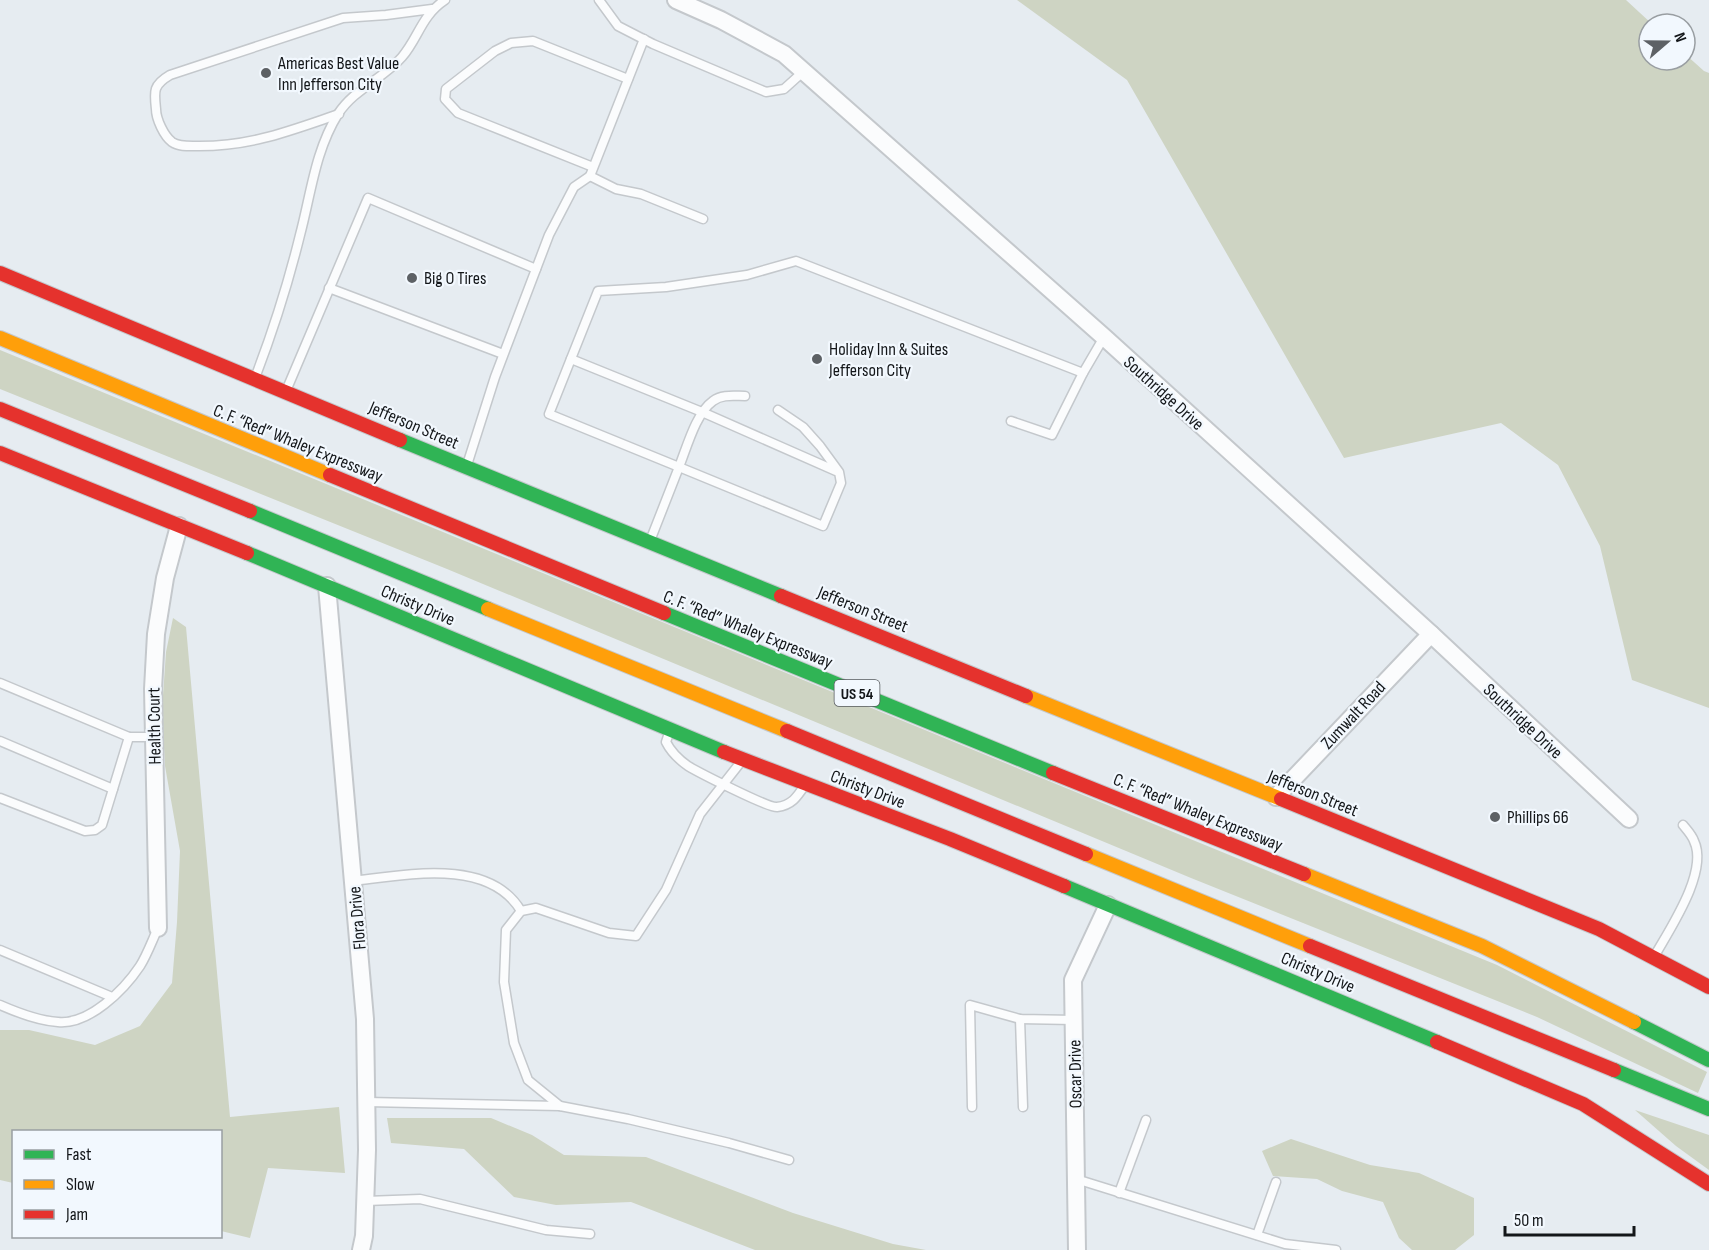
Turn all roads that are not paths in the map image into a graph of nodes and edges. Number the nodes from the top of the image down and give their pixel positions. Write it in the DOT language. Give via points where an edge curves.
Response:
graph roads {
  1 [pos="445,0"];
  2 [pos="599,0"];
  3 [pos="676,0"];
  4 [pos="432,9"];
  5 [pos="644,39"];
  6 [pos="804,71"];
  7 [pos="628,79"];
  8 [pos="339,114"];
  9 [pos="592,172"];
  10 [pos="703,219"];
  11 [pos="536,269"];
  12 [pos="0,273"];
  13 [pos="329,288"];
  14 [pos="1104,337"];
  15 [pos="0,338"];
  16 [pos="503,354"];
  17 [pos="571,359"];
  18 [pos="1083,373"];
  19 [pos="255,379"];
  20 [pos="285,391"];
  21 [pos="745,396"];
  22 [pos="0,409"];
  23 [pos="778,410"];
  24 [pos="702,412"];
  25 [pos="1011,420"];
  26 [pos="0,453"];
  27 [pos="466,466"];
  28 [pos="679,467"];
  29 [pos="838,472"];
  30 [pos="179,526"];
  31 [pos="650,542"];
  32 [pos="327,586"];
  33 [pos="1431,634"];
  34 [pos="0,683"];
  35 [pos="670,730"];
  36 [pos="129,737"];
  37 [pos="154,737"];
  38 [pos="0,741"];
  39 [pos="742,760"];
  40 [pos="724,783"];
  41 [pos="805,784"];
  42 [pos="113,789"];
  43 [pos="1276,797"];
  44 [pos="0,798"];
  45 [pos="1629,819"];
  46 [pos="1683,825"];
  47 [pos="353,881"];
  48 [pos="1108,906"];
  49 [pos="521,911"];
  50 [pos="158,928"];
  51 [pos="0,950"];
  52 [pos="1654,958"];
  53 [pos="1709,987"];
  54 [pos="112,997"];
  55 [pos="0,1005"];
  56 [pos="1020,1019"];
  57 [pos="1074,1020"];
  58 [pos="1709,1060"];
  59 [pos="367,1102"];
  60 [pos="560,1106"];
  61 [pos="972,1107"];
  62 [pos="1023,1107"];
  63 [pos="1709,1109"];
  64 [pos="1146,1120"];
  65 [pos="789,1160"];
  66 [pos="1076,1179"];
  67 [pos="1276,1182"];
  68 [pos="1709,1184"];
  69 [pos="1119,1192"];
  70 [pos="366,1201"];
  71 [pos="590,1234"];
  72 [pos="1257,1235"];
  73 [pos="1285,1247"];
  74 [pos="361,1250"];
  75 [pos="1077,1250"];
  76 [pos="1336,1250"];
  1 -- 4 [label="lane"];
  2 -- 5 [label="lane" via="618,26"];
  3 -- 6 [label="street, Southridge Drive" via="784,54"];
  4 -- 8 [label="lane" via="403,56 349,100"];
  4 -- 8 [label="lane" via="343,18 170,75 154,91 156,117 170,141 181,146 224,146 261,140"];
  5 -- 6 [label="lane" via="766,92 784,89"];
  5 -- 7 [label="lane"];
  6 -- 14 [label="street, Southridge Drive"];
  7 -- 9 [label="lane"];
  7 -- 9 [label="lane" via="533,41 511,43 495,51 446,89 445,99 458,112"];
  8 -- 19 [label="lane" via="316,165 287,285"];
  9 -- 10 [label="lane" via="616,189 640,194"];
  9 -- 11 [label="lane" via="574,187"];
  11 -- 13 [label="lane" via="368,198"];
  11 -- 16 [label="lane"];
  12 -- 19 [label="main road, Jefferson Street"];
  13 -- 16 [label="lane"];
  13 -- 20 [label="lane"];
  14 -- 18 [label="lane"];
  14 -- 33 [label="street, Southridge Drive"];
  15 -- 58 [label="main road, C. F. “Red” Whaley Expressway / US 54" via="970,740 1482,946"];
  16 -- 27 [label="lane"];
  17 -- 18 [label="lane" via="598,291 666,287 747,275 796,261"];
  17 -- 24 [label="lane"];
  17 -- 28 [label="lane" via="549,414"];
  18 -- 25 [label="lane" via="1052,435"];
  19 -- 20 [label="main road, Jefferson Street"];
  20 -- 27 [label="main road, Jefferson Street"];
  21 -- 24 [label="lane" via="729,395 714,400"];
  22 -- 63 [label="main road"];
  23 -- 29 [label="lane" via="820,446"];
  24 -- 28 [label="lane"];
  24 -- 29 [label="lane"];
  26 -- 30 [label="main road, Christy Drive"];
  27 -- 31 [label="main road, Jefferson Street"];
  28 -- 29 [label="lane" via="823,526 841,483"];
  28 -- 31 [label="lane"];
  30 -- 32 [label="main road, Christy Drive"];
  30 -- 37 [label="street, Health Court" via="156,634"];
  31 -- 43 [label="main road, Jefferson Street"];
  32 -- 35 [label="main road, Christy Drive"];
  32 -- 47 [label="street, Flora Drive"];
  33 -- 43 [label="street, Zumwalt Road"];
  33 -- 45 [label="street, Southridge Drive"];
  34 -- 36 [label="lane"];
  35 -- 39 [label="main road, Christy Drive"];
  35 -- 40 [label="lane" via="666,742 671,752 688,766"];
  36 -- 37 [label="lane"];
  36 -- 42 [label="lane"];
  37 -- 50 [label="street, Health Court"];
  38 -- 42 [label="lane"];
  39 -- 40 [label="lane"];
  39 -- 41 [label="main road, Christy Drive"];
  40 -- 41 [label="lane" via="774,808 793,802"];
  40 -- 49 [label="lane" via="700,814 666,890 636,936 609,933 536,908"];
  41 -- 48 [label="main road, Christy Drive" via="950,839"];
  42 -- 44 [label="lane" via="102,825 85,831"];
  43 -- 52 [label="main road, Jefferson Street" via="1599,929"];
  46 -- 52 [label="lane" via="1695,842 1695,878"];
  47 -- 49 [label="lane" via="421,873 470,876 489,883 516,902"];
  47 -- 59 [label="street, Flora Drive" via="365,1019"];
  48 -- 57 [label="street, Oscar Drive" via="1073,980"];
  48 -- 68 [label="main road, Christy Drive" via="1583,1104"];
  49 -- 60 [label="lane" via="506,930 504,982 513,1043 528,1080"];
  50 -- 54 [label="lane" via="141,965"];
  51 -- 54 [label="lane"];
  52 -- 53 [label="main road, Jefferson Street"];
  54 -- 55 [label="lane" via="96,1011 58,1023"];
  56 -- 57 [label="lane"];
  56 -- 61 [label="lane" via="970,1005"];
  56 -- 62 [label="lane"];
  57 -- 66 [label="street, Oscar Drive"];
  59 -- 60 [label="lane"];
  59 -- 70 [label="street, Flora Drive"];
  60 -- 65 [label="lane"];
  64 -- 69 [label="lane"];
  66 -- 69 [label="lane"];
  66 -- 75 [label="street, Oscar Drive"];
  67 -- 72 [label="lane"];
  69 -- 72 [label="lane"];
  70 -- 71 [label="lane" via="420,1199 546,1230"];
  70 -- 74 [label="street, Flora Drive"];
  72 -- 73 [label="lane"];
  73 -- 76 [label="lane"];
}
